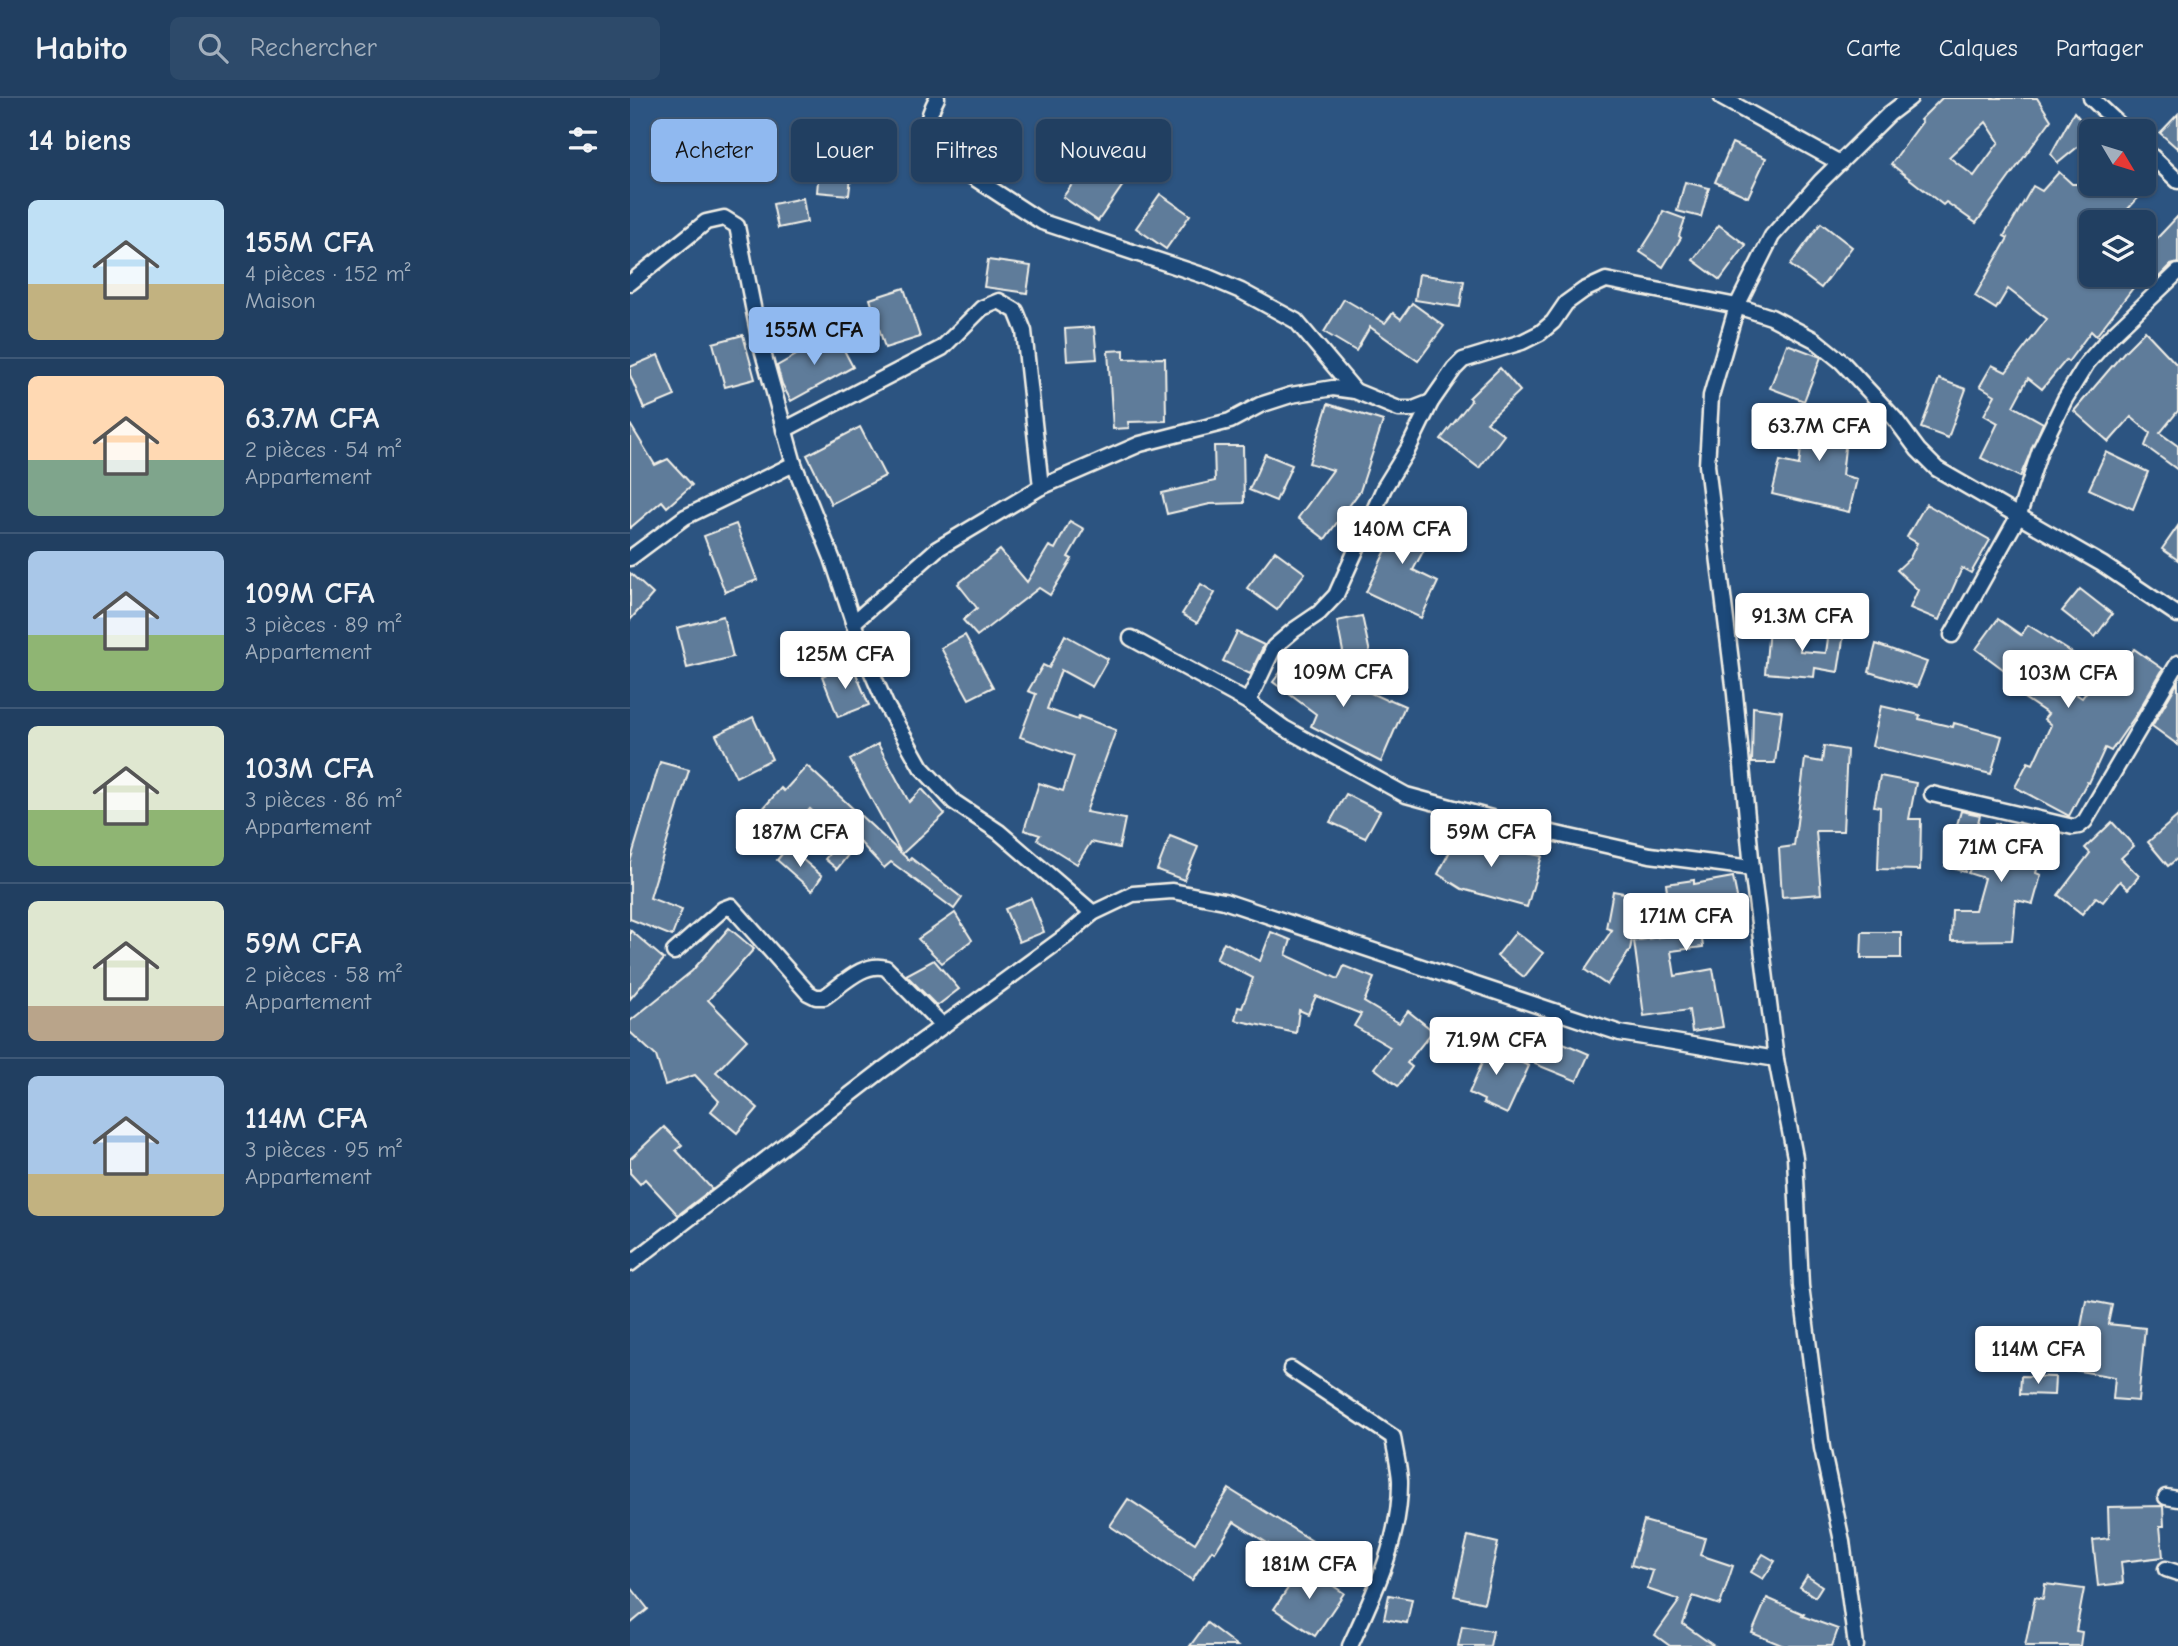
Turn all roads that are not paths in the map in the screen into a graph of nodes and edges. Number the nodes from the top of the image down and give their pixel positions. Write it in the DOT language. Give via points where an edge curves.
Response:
graph roads {
  1 [pos="937,98"];
  2 [pos="1721,98"];
  3 [pos="1910,98"];
  4 [pos="2091,98"];
  5 [pos="2113,119"];
  6 [pos="2156,160"];
  7 [pos="1840,163"];
  8 [pos="2178,181"];
  9 [pos="2178,272"];
  10 [pos="630,283"];
  11 [pos="1737,306"];
  12 [pos="1355,391"];
  13 [pos="1431,402"];
  14 [pos="784,430"];
  15 [pos="794,464"];
  16 [pos="1041,487"];
  17 [pos="2019,515"];
  18 [pos="630,558"];
  19 [pos="2178,615"];
  20 [pos="853,623"];
  21 [pos="1952,635"];
  22 [pos="1132,638"];
  23 [pos="2178,663"];
  24 [pos="1248,702"];
  25 [pos="1932,794"];
  26 [pos="1752,869"];
  27 [pos="1093,913"];
  28 [pos="674,952"];
  29 [pos="943,1026"];
  30 [pos="1776,1059"];
  31 [pos="630,1264"];
  32 [pos="1291,1369"];
  33 [pos="1350,1646"];
  34 [pos="1857,1646"];
  1 -- 12 [label="street" via="927,129 927,142 936,153 1042,222 1208,277 1296,321"];
  2 -- 7 [label="street"];
  3 -- 7 [label="street"];
  4 -- 5 [label="street"];
  6 -- 8 [label="street"];
  7 -- 11 [label="street" via="1772,236"];
  9 -- 17 [label="street" via="2087,363 2040,450"];
  10 -- 14 [label="street" via="706,222 724,218 737,226 760,342"];
  11 -- 13 [label="street" via="1606,280 1566,303 1540,333 1463,360"];
  11 -- 17 [label="street" via="1771,317 1815,340 1842,362 1937,469"];
  11 -- 26 [label="street" via="1711,396 1707,465"];
  12 -- 13 [label="street" via="1399,409"];
  12 -- 16 [label="street" via="1333,388 1291,395 1230,421 1140,444"];
  13 -- 24 [label="street" via="1384,488 1336,595 1319,614 1274,647"];
  14 -- 15 [label="street"];
  14 -- 16 [label="street" via="942,348 982,307 999,301 1016,310 1024,331"];
  15 -- 18 [label="street" via="685,517"];
  15 -- 20 [label="street"];
  16 -- 20 [label="street" via="937,549"];
  17 -- 19 [label="street"];
  17 -- 21 [label="street"];
  20 -- 27 [label="street" via="886,705 921,767 954,802 999,832"];
  22 -- 24 [label="street"];
  23 -- 25 [label="street" via="2080,826"];
  24 -- 26 [label="street" via="1406,795 1650,855"];
  26 -- 30 [label="street"];
  27 -- 29 [label="street"];
  27 -- 30 [label="street" via="1133,894 1172,891 1224,901 1620,1033"];
  28 -- 29 [label="street" via="731,906 808,993 824,997 867,967 886,968"];
  29 -- 31 [label="street"];
  30 -- 34 [label="street" via="1795,1157 1801,1286 1822,1448 1842,1541"];
  32 -- 33 [label="street" via="1393,1437 1400,1479 1396,1522 1378,1586"];
}
